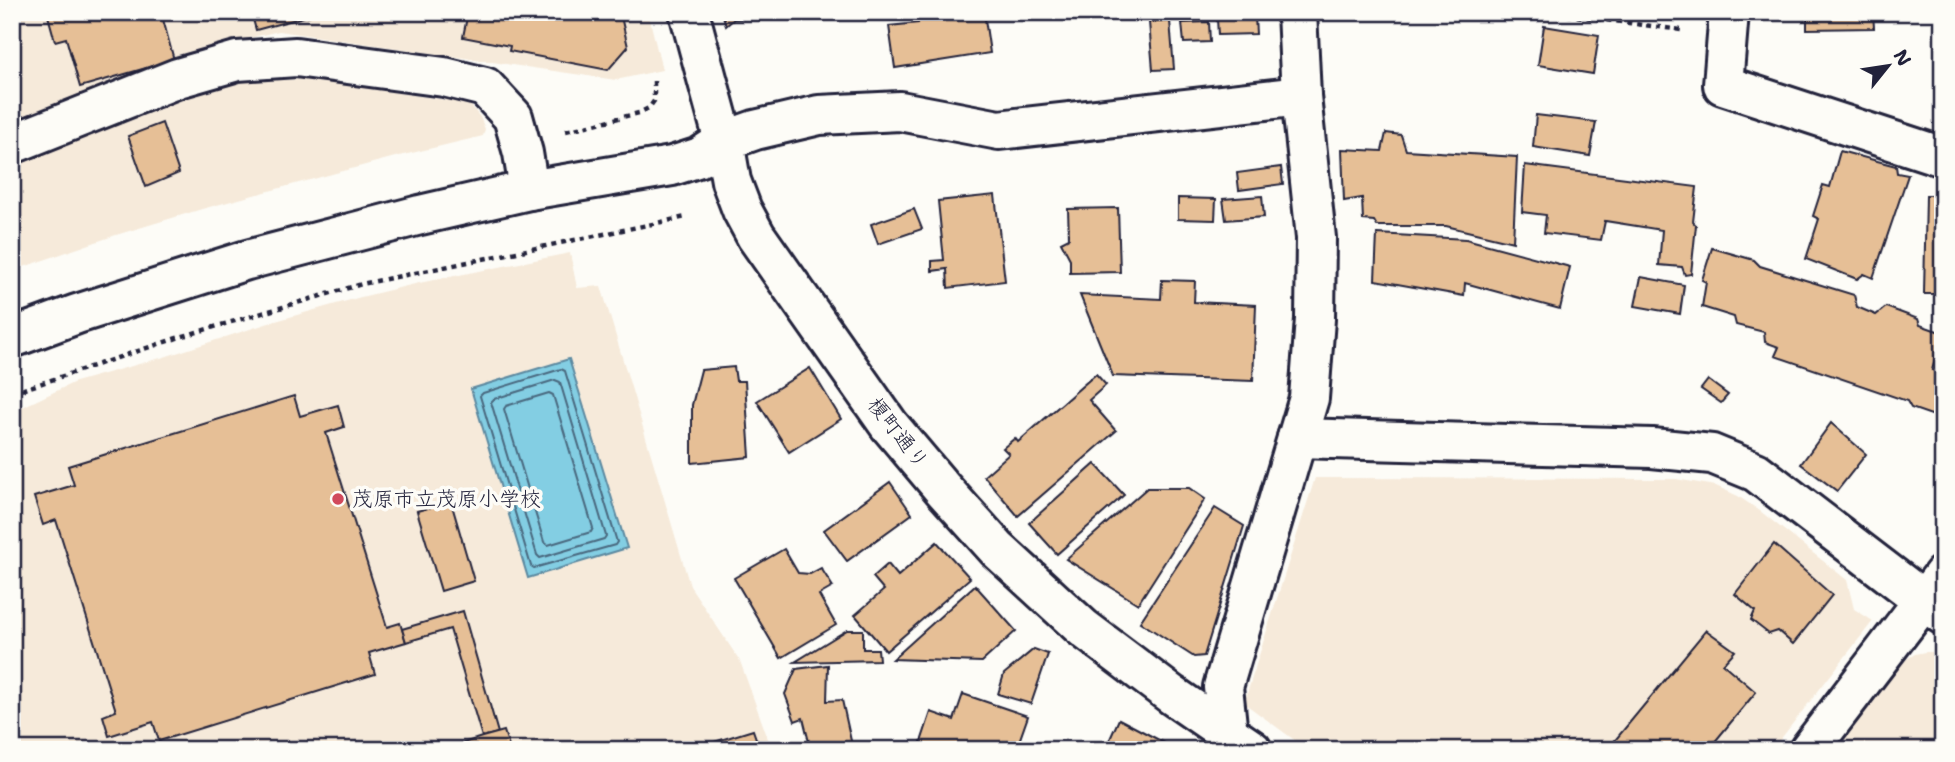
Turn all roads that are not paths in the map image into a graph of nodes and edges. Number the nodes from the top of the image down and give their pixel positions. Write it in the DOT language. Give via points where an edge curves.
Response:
graph roads {
  1 [pos="689,12"];
  2 [pos="1297,12"];
  3 [pos="1728,24"];
  4 [pos="1301,96"];
  5 [pos="724,141"];
  6 [pos="12,144"];
  7 [pos="1943,157"];
  8 [pos="529,190"];
  9 [pos="12,338"];
  10 [pos="1297,438"];
  11 [pos="1936,597"];
  12 [pos="1235,745"];
  13 [pos="1809,750"];
  1 -- 5 [label="street, 榎町通り"];
  2 -- 4 [label="street"];
  3 -- 7 [label="street" via="1723,85"];
  4 -- 5 [label="street" via="999,130 900,111 819,115"];
  4 -- 10 [label="street" via="1316,238 1309,398"];
  5 -- 8 [label="street" via="700,157 672,166"];
  5 -- 12 [label="street, 榎町通り" via="731,181 756,236 889,425 943,489 997,549 1083,628"];
  6 -- 8 [label="street" via="190,75 237,61 296,57 485,87 513,117"];
  8 -- 9 [label="street" via="247,260"];
  10 -- 11 [label="street" via="1651,448 1712,454 1756,472"];
  10 -- 12 [label="street" via="1223,687"];
  11 -- 13 [label="street"];
}
